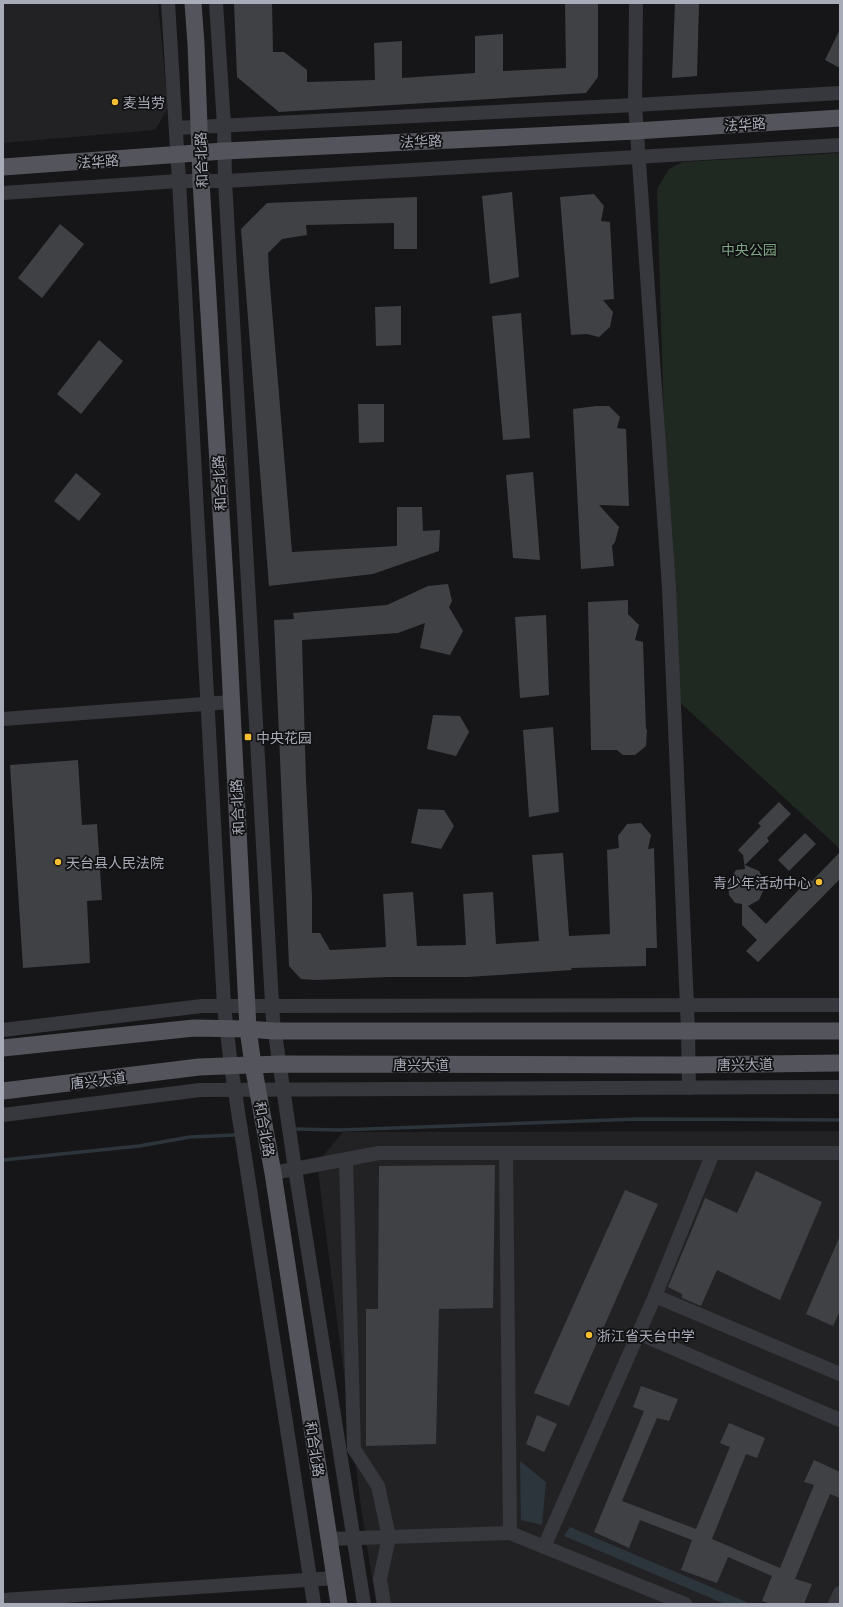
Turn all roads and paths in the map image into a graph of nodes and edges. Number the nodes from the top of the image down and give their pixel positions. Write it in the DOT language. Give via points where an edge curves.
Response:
graph roads {
  1 [pos="168,3"];
  2 [pos="193,3"];
  3 [pos="216,3"];
  4 [pos="636,3"];
  5 [pos="840,93"];
  6 [pos="634,105"];
  7 [pos="840,118"];
  8 [pos="224,125"];
  9 [pos="199,126"];
  10 [pos="176,128"];
  11 [pos="636,131"];
  12 [pos="840,145"];
  13 [pos="224,151"];
  14 [pos="201,153"];
  15 [pos="177,155"];
  16 [pos="638,158"];
  17 [pos="3,167"];
  18 [pos="179,181"];
  19 [pos="201,181"];
  20 [pos="225,181"];
  21 [pos="3,193"];
  22 [pos="232,702"];
  23 [pos="208,705"];
  24 [pos="3,719"];
  25 [pos="687,1005"];
  26 [pos="840,1005"];
  27 [pos="224,1006"];
  28 [pos="247,1006"];
  29 [pos="272,1006"];
  30 [pos="227,1029"];
  31 [pos="248,1029"];
  32 [pos="3,1030"];
  33 [pos="688,1030"];
  34 [pos="840,1030"];
  35 [pos="274,1031"];
  36 [pos="3,1048"];
  37 [pos="840,1063"];
  38 [pos="279,1064"];
  39 [pos="253,1065"];
  40 [pos="688,1065"];
  41 [pos="231,1066"];
  42 [pos="840,1087"];
  43 [pos="688,1088"];
  44 [pos="234,1090"];
  45 [pos="258,1090"];
  46 [pos="283,1090"];
  47 [pos="3,1091"];
  48 [pos="3,1115"];
  49 [pos="506,1153"];
  50 [pos="713,1153"];
  51 [pos="840,1153"];
  52 [pos="346,1160"];
  53 [pos="295,1169"];
  54 [pos="273,1173"];
  55 [pos="654,1296"];
  56 [pos="638,1333"];
  57 [pos="840,1374"];
  58 [pos="840,1420"];
  59 [pos="510,1533"];
  60 [pos="389,1537"];
  61 [pos="329,1539"];
  62 [pos="354,1539"];
  63 [pos="544,1547"];
  64 [pos="335,1578"];
  65 [pos="310,1580"];
  66 [pos="840,1593"];
  67 [pos="3,1600"];
  68 [pos="72,1600"];
  69 [pos="314,1604"];
  70 [pos="339,1604"];
  71 [pos="364,1604"];
  72 [pos="384,1604"];
  73 [pos="685,1604"];
  74 [pos="835,1604"];
  1 -- 10 [label="street"];
  2 -- 9 [label="main road, 和合北路"];
  3 -- 8 [label="street"];
  4 -- 6 [label="street"];
  5 -- 6 [label="street"];
  6 -- 8 [label="street"];
  6 -- 11 [label="street"];
  7 -- 11 [label="main road, 法华路"];
  8 -- 9 [label="street"];
  8 -- 13 [label="street"];
  9 -- 10 [label="street"];
  9 -- 14 [label="main road, 和合北路"];
  10 -- 15 [label="street"];
  11 -- 13 [label="main road, 法华路"];
  11 -- 16 [label="street"];
  12 -- 16 [label="street"];
  13 -- 14 [label="main road, 法华路"];
  13 -- 20 [label="street"];
  14 -- 15 [label="main road, 法华路"];
  14 -- 19 [label="main road, 和合北路"];
  15 -- 17 [label="main road, 法华路"];
  15 -- 18 [label="street"];
  16 -- 20 [label="street"];
  16 -- 25 [label="street" via="669,588"];
  18 -- 19 [label="street"];
  18 -- 21 [label="street"];
  18 -- 23 [label="street"];
  19 -- 20 [label="street"];
  19 -- 22 [label="main road, 和合北路"];
  20 -- 29 [label="street"];
  22 -- 23 [label="street"];
  22 -- 28 [label="main road, 和合北路"];
  23 -- 24 [label="street"];
  23 -- 27 [label="street"];
  25 -- 26 [label="street"];
  25 -- 29 [label="street"];
  25 -- 33 [label="street"];
  27 -- 28 [label="street"];
  27 -- 30 [label="street"];
  27 -- 32 [label="street" via="202,1006"];
  28 -- 29 [label="street"];
  28 -- 31 [label="main road, 和合北路"];
  29 -- 35 [label="street"];
  30 -- 31 [label="main road"];
  30 -- 36 [label="main road" via="194,1028"];
  30 -- 41 [label="street"];
  31 -- 35 [label="main road"];
  31 -- 39 [label="main road, 和合北路"];
  33 -- 34 [label="main road"];
  33 -- 35 [label="main road"];
  33 -- 40 [label="street"];
  35 -- 38 [label="street"];
  37 -- 40 [label="main road, 唐兴大道"];
  38 -- 39 [label="main road, 唐兴大道"];
  38 -- 40 [label="main road, 唐兴大道"];
  38 -- 46 [label="street"];
  39 -- 41 [label="main road, 唐兴大道"];
  39 -- 45 [label="main road, 和合北路"];
  40 -- 43 [label="street"];
  41 -- 44 [label="street"];
  41 -- 47 [label="main road, 唐兴大道" via="198,1067"];
  42 -- 43 [label="street"];
  43 -- 46 [label="street"];
  44 -- 45 [label="street"];
  44 -- 48 [label="street" via="200,1090"];
  44 -- 65 [label="street"];
  45 -- 46 [label="street"];
  45 -- 54 [label="main road, 和合北路"];
  46 -- 53 [label="street"];
  49 -- 50 [label="street"];
  49 -- 52 [label="street" via="379,1153"];
  49 -- 59 [label="street"];
  50 -- 51 [label="street"];
  50 -- 55 [label="street"];
  52 -- 53 [label="street"];
  52 -- 60 [label="street" via="354,1449 378,1486"];
  53 -- 54 [label="street"];
  53 -- 62 [label="street"];
  54 -- 61 [label="main road, 和合北路"];
  55 -- 56 [label="street"];
  55 -- 57 [label="street"];
  56 -- 58 [label="street"];
  56 -- 63 [label="street"];
  59 -- 60 [label="street"];
  59 -- 63 [label="street"];
  60 -- 62 [label="street"];
  60 -- 72 [label="street" via="380,1579"];
  61 -- 62 [label="street"];
  61 -- 64 [label="main road, 和合北路"];
  62 -- 71 [label="street"];
  63 -- 73 [label="street"];
  64 -- 65 [label="street"];
  64 -- 70 [label="main road, 和合北路"];
  65 -- 68 [label="street"];
  65 -- 69 [label="street"];
  66 -- 74 [label="street"];
  67 -- 68 [label="street"];
}
